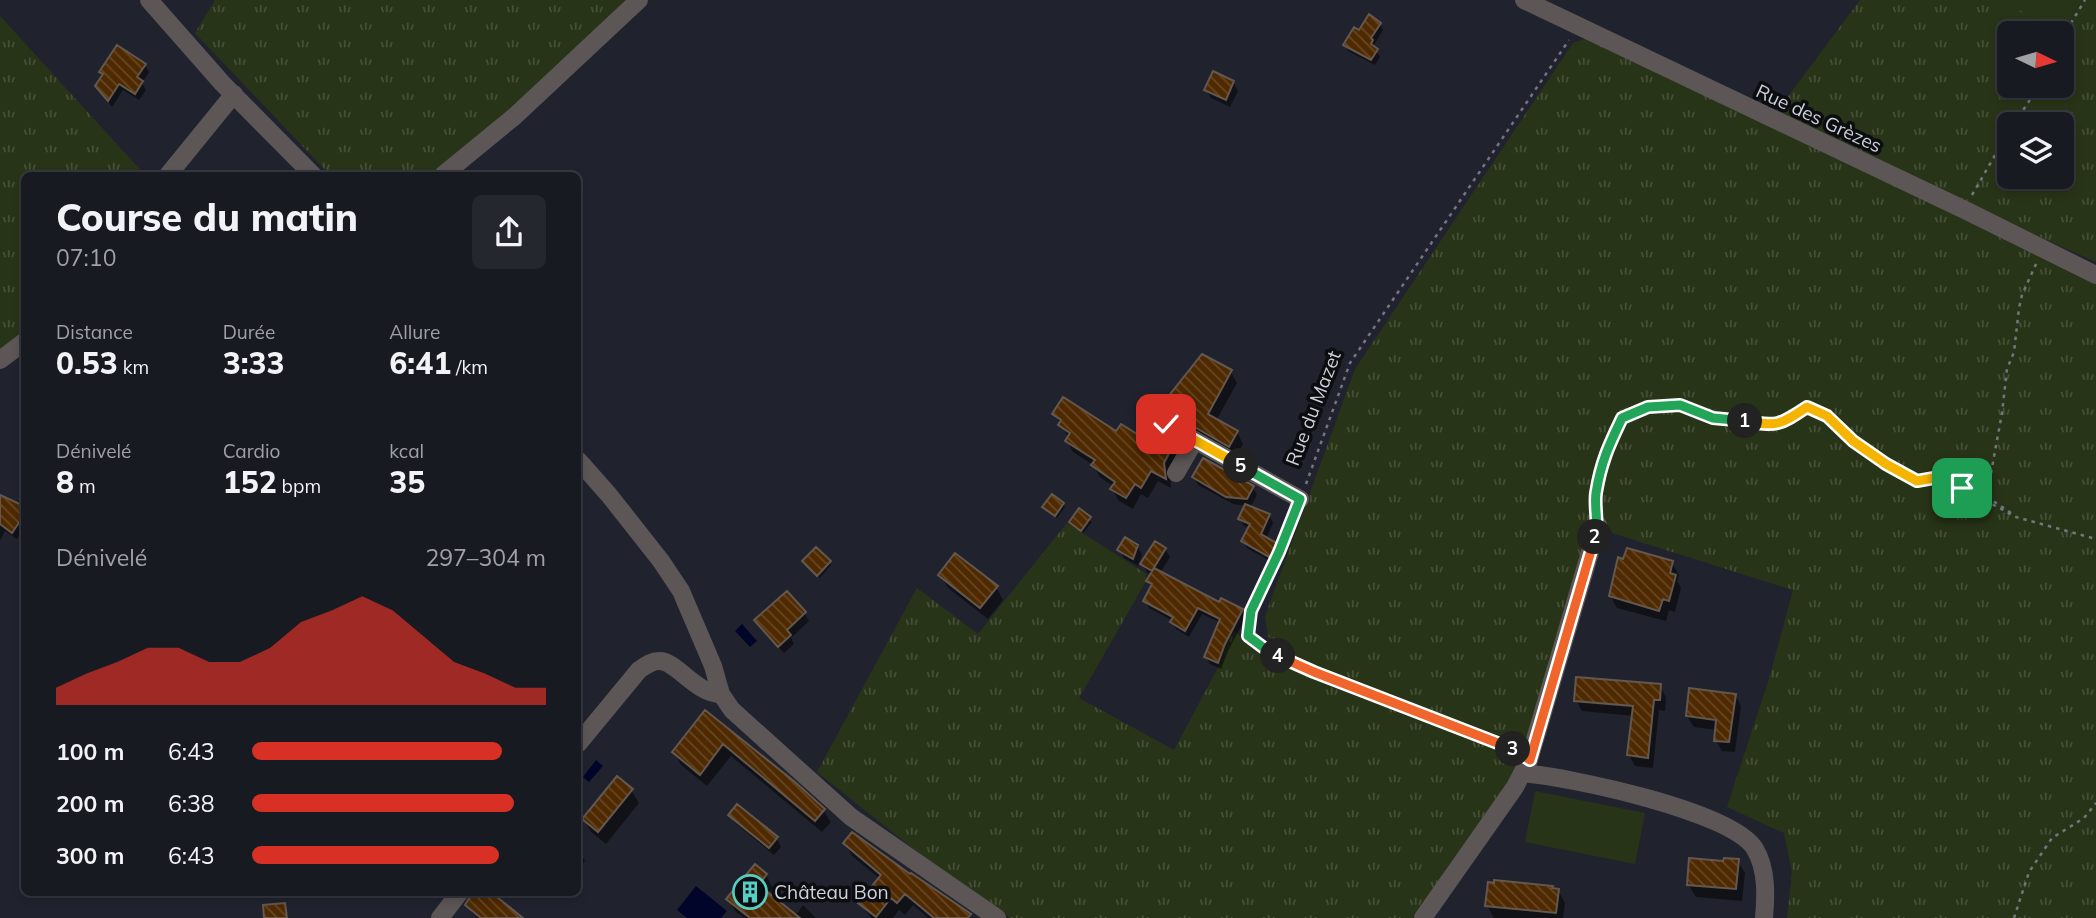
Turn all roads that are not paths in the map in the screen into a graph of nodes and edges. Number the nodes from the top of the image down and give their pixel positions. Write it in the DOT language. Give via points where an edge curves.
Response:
graph roads {
  1 [pos="149,0"];
  2 [pos="639,0"];
  3 [pos="1524,0"];
  4 [pos="234,94"];
  5 [pos="170,172"];
  6 [pos="310,172"];
  7 [pos="447,172"];
  8 [pos="2096,275"];
  9 [pos="21,344"];
  10 [pos="0,360"];
  11 [pos="1166,424"];
  12 [pos="1195,440"];
  13 [pos="581,463"];
  14 [pos="1176,473"];
  15 [pos="1300,499"];
  16 [pos="1598,525"];
  17 [pos="721,694"];
  18 [pos="581,740"];
  19 [pos="1526,767"];
  20 [pos="457,896"];
  21 [pos="440,918"];
  22 [pos="997,918"];
  23 [pos="1423,918"];
  24 [pos="1764,918"];
  1 -- 4 [label="street"];
  2 -- 7 [label="street"];
  3 -- 8 [label="street, Rue des Grèzes"];
  4 -- 5 [label="street"];
  4 -- 6 [label="street"];
  9 -- 10 [label="street"];
  11 -- 12 [label="street"];
  12 -- 14 [label="street"];
  12 -- 15 [label="street"];
  13 -- 17 [label="street" via="681,591"];
  16 -- 19 [label="street"];
  17 -- 18 [label="street" via="710,694 666,661 651,662 639,670"];
  17 -- 22 [label="street" via="732,710 851,817"];
  19 -- 23 [label="street"];
  19 -- 24 [label="street" via="1670,804 1730,827 1755,848 1763,872"];
  20 -- 21 [label="street"];
}
